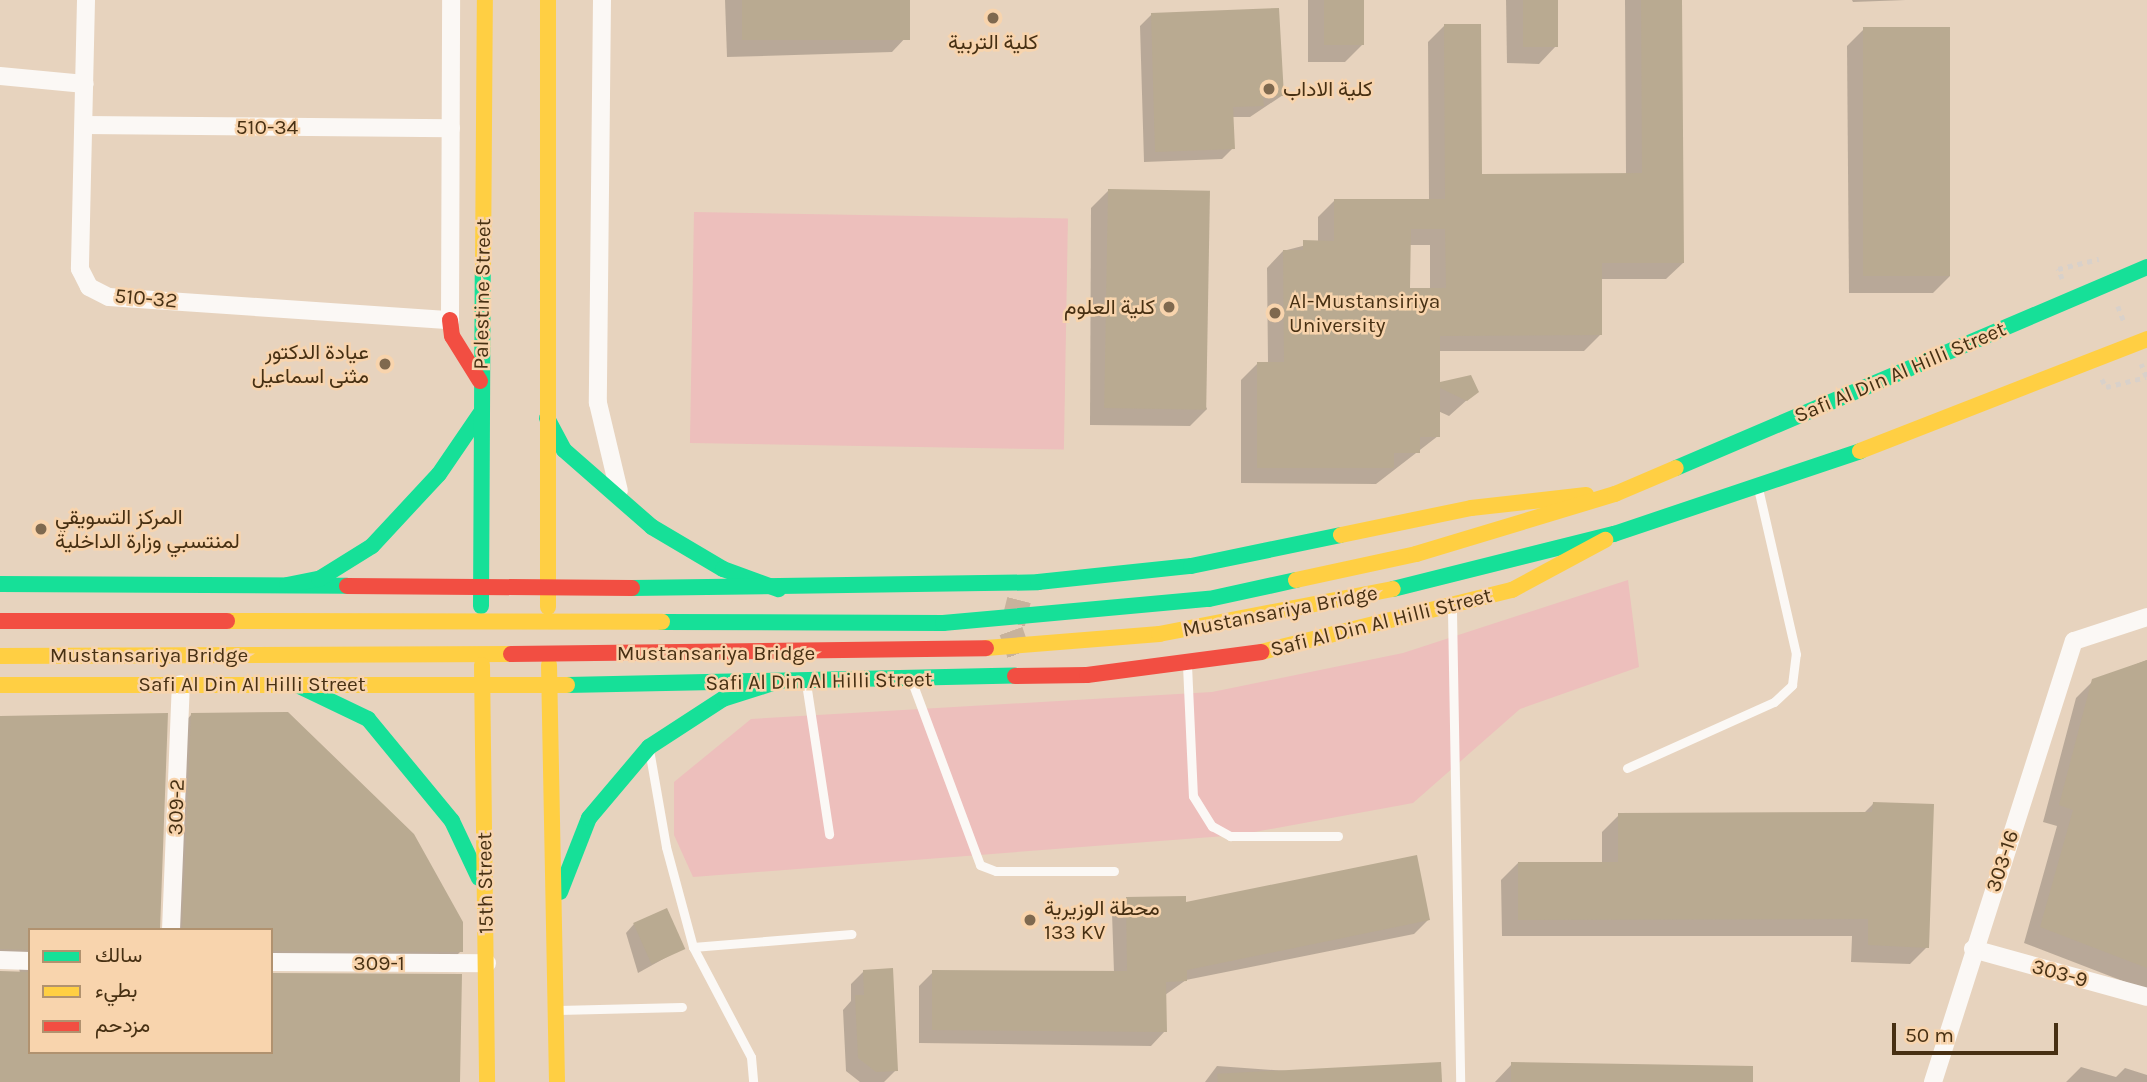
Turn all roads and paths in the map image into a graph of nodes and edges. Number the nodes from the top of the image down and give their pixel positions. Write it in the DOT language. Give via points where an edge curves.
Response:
graph roads {
  1 [pos="86,0"];
  2 [pos="451,0"];
  3 [pos="485,0"];
  4 [pos="548,0"];
  5 [pos="602,0"];
  6 [pos="0,76"];
  7 [pos="85,84"];
  8 [pos="84,125"];
  9 [pos="451,128"];
  10 [pos="2147,267"];
  11 [pos="2057,269"];
  12 [pos="2104,270"];
  13 [pos="2113,294"];
  14 [pos="450,320"];
  15 [pos="2127,330"];
  16 [pos="2147,339"];
  17 [pos="2137,354"];
  18 [pos="2146,377"];
  19 [pos="481,381"];
  20 [pos="2106,387"];
  21 [pos="544,412"];
  22 [pos="480,414"];
  23 [pos="1758,488"];
  24 [pos="1615,494"];
  25 [pos="624,504"];
  26 [pos="1614,534"];
  27 [pos="1416,554"];
  28 [pos="1426,581"];
  29 [pos="1038,582"];
  30 [pos="0,584"];
  31 [pos="287,586"];
  32 [pos="548,587"];
  33 [pos="481,589"];
  34 [pos="778,589"];
  35 [pos="1019,600"];
  36 [pos="481,606"];
  37 [pos="548,607"];
  38 [pos="1452,608"];
  39 [pos="2147,617"];
  40 [pos="0,621"];
  41 [pos="0,656"];
  42 [pos="1021,660"];
  43 [pos="549,665"];
  44 [pos="1186,665"];
  45 [pos="482,666"];
  46 [pos="1044,678"];
  47 [pos="912,680"];
  48 [pos="779,681"];
  49 [pos="805,681"];
  50 [pos="181,684"];
  51 [pos="295,684"];
  52 [pos="482,684"];
  53 [pos="0,685"];
  54 [pos="550,685"];
  55 [pos="649,747"];
  56 [pos="1627,768"];
  57 [pos="829,834"];
  58 [pos="1338,836"];
  59 [pos="1114,871"];
  60 [pos="484,906"];
  61 [pos="555,908"];
  62 [pos="171,928"];
  63 [pos="851,934"];
  64 [pos="694,947"];
  65 [pos="1973,949"];
  66 [pos="0,960"];
  67 [pos="28,961"];
  68 [pos="273,962"];
  69 [pos="487,963"];
  70 [pos="2147,997"];
  71 [pos="682,1007"];
  72 [pos="557,1010"];
  73 [pos="487,1082"];
  74 [pos="557,1082"];
  75 [pos="753,1082"];
  76 [pos="1460,1082"];
  77 [pos="1933,1082"];
  1 -- 7 [label="street, 510-32"];
  2 -- 9 [label="street"];
  3 -- 19 [label="main road, Palestine Street"];
  4 -- 21 [label="main road"];
  5 -- 25 [label="street" via="598,402 610,472"];
  6 -- 7 [label="street"];
  7 -- 8 [label="street, 510-32"];
  8 -- 9 [label="street, 510-34"];
  8 -- 14 [label="street, 510-32" via="80,270 89,287 109,297"];
  9 -- 14 [label="street"];
  10 -- 24 [label="main road, Safi Al Din Al Hilli Street"];
  11 -- 12 [label="path" via="2099,258"];
  13 -- 15 [label="path"];
  14 -- 19 [label="main road" via="452,336"];
  16 -- 23 [label="main road, Safi Al Din Al Hilli Street"];
  17 -- 18 [label="path"];
  18 -- 20 [label="path"];
  19 -- 22 [label="main road, Palestine Street"];
  21 -- 25 [label="main road" via="564,450"];
  21 -- 32 [label="main road"];
  22 -- 31 [label="main road" via="439,474 372,546 319,579"];
  22 -- 33 [label="main road, Palestine Street"];
  23 -- 26 [label="main road, Safi Al Din Al Hilli Street"];
  23 -- 56 [label="lane" via="1796,654 1792,685 1774,702"];
  24 -- 27 [label="main road, Safi Al Din Al Hilli Street"];
  24 -- 29 [label="main road, Safi Al Din Al Hilli Street" via="1471,508 1191,566"];
  25 -- 34 [label="main road" via="711,563"];
  26 -- 28 [label="main road, Safi Al Din Al Hilli Street"];
  26 -- 38 [label="main road, Safi Al Din Al Hilli Street" via="1539,578"];
  27 -- 40 [label="main road, Mustansariya Bridge" via="1209,599 997,621"];
  28 -- 41 [label="main road, Mustansariya Bridge" via="1213,625 997,650"];
  29 -- 34 [label="main road, Safi Al Din Al Hilli Street"];
  29 -- 35 [label="main road"];
  30 -- 31 [label="main road, Safi Al Din Al Hilli Street"];
  31 -- 33 [label="main road, Safi Al Din Al Hilli Street"];
  32 -- 33 [label="main road, Safi Al Din Al Hilli Street"];
  32 -- 34 [label="main road, Safi Al Din Al Hilli Street"];
  32 -- 37 [label="main road"];
  33 -- 36 [label="main road, Palestine Street"];
  38 -- 44 [label="main road, Safi Al Din Al Hilli Street"];
  38 -- 76 [label="lane"];
  39 -- 65 [label="street, 303-16" via="2074,641"];
  42 -- 46 [label="main road"];
  43 -- 54 [label="main road"];
  44 -- 46 [label="main road, Safi Al Din Al Hilli Street"];
  44 -- 58 [label="lane" via="1193,796 1212,826 1230,836"];
  45 -- 52 [label="main road, 15th Street"];
  46 -- 47 [label="main road, Safi Al Din Al Hilli Street"];
  47 -- 49 [label="main road, Safi Al Din Al Hilli Street"];
  47 -- 59 [label="lane" via="980,865 996,871"];
  48 -- 49 [label="main road, Safi Al Din Al Hilli Street"];
  48 -- 54 [label="main road, Safi Al Din Al Hilli Street"];
  48 -- 55 [label="main road" via="723,699"];
  49 -- 57 [label="lane"];
  50 -- 51 [label="main road, Safi Al Din Al Hilli Street"];
  50 -- 53 [label="main road, Safi Al Din Al Hilli Street"];
  50 -- 62 [label="street, 309-2"];
  51 -- 52 [label="main road, Safi Al Din Al Hilli Street"];
  51 -- 60 [label="main road" via="368,719 396,750 476,863"];
  52 -- 54 [label="main road, Safi Al Din Al Hilli Street"];
  52 -- 60 [label="main road, 15th Street"];
  54 -- 61 [label="main road"];
  55 -- 61 [label="main road" via="589,818"];
  55 -- 64 [label="lane" via="666,847"];
  60 -- 69 [label="main road, 15th Street"];
  61 -- 72 [label="main road"];
  63 -- 64 [label="lane"];
  64 -- 75 [label="lane" via="751,1057"];
  65 -- 70 [label="street, 303-9"];
  65 -- 77 [label="street, 303-16"];
  66 -- 67 [label="street"];
  68 -- 69 [label="street, 309-1"];
  69 -- 73 [label="main road, 15th Street"];
  71 -- 72 [label="lane"];
  72 -- 74 [label="main road"];
}
